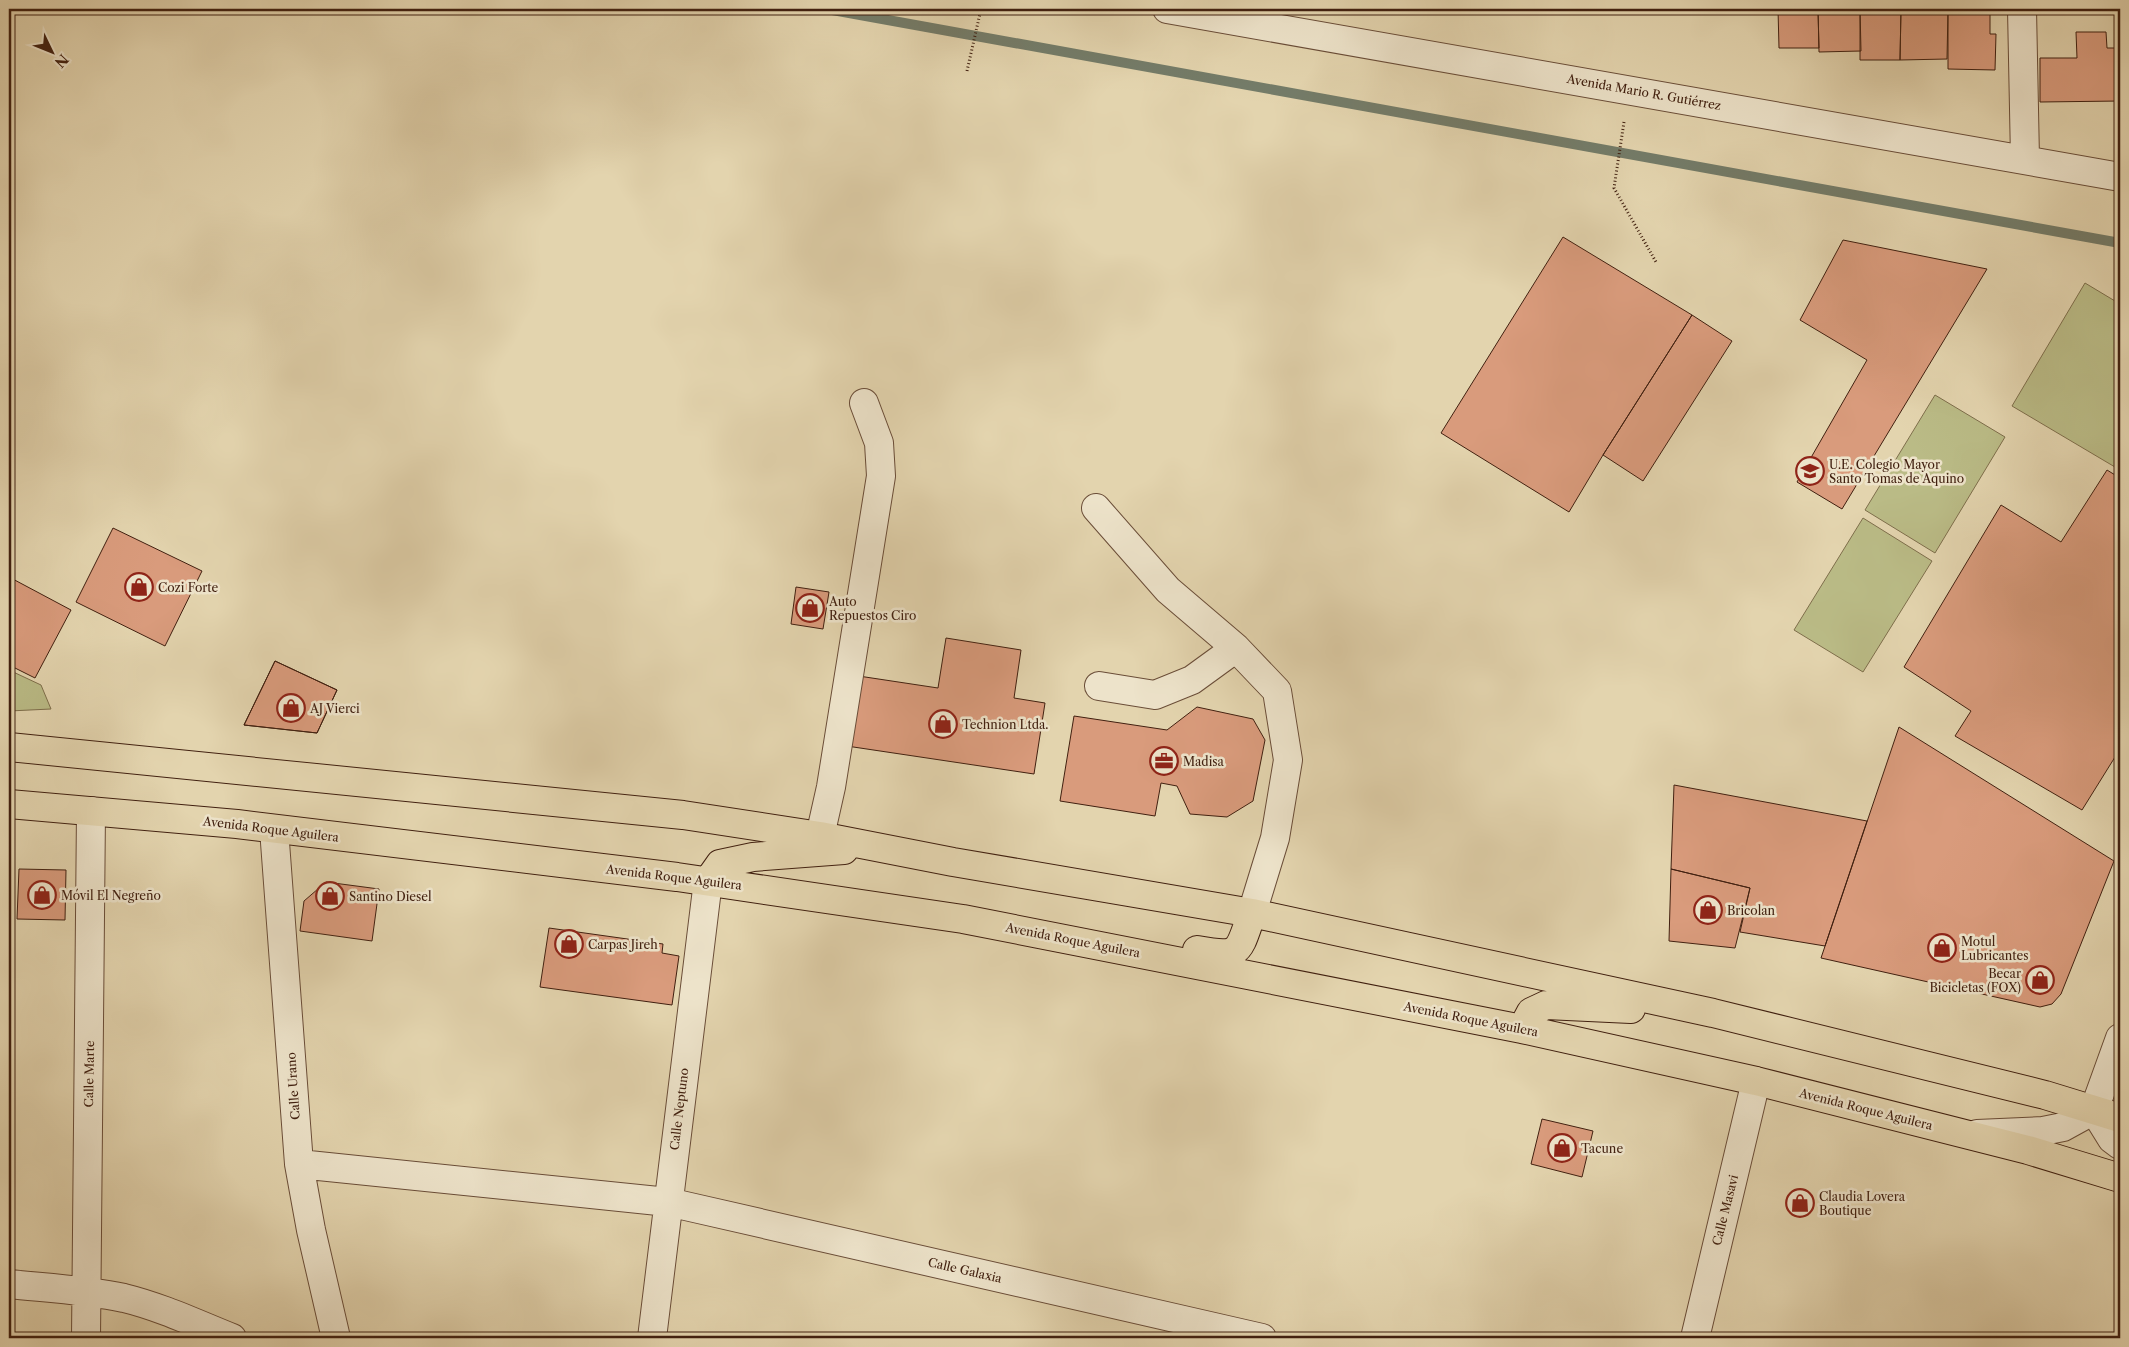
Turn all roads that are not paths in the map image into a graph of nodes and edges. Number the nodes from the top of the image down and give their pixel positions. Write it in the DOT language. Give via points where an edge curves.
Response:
graph roads {
  1 [pos="1167,9"];
  2 [pos="2022,9"];
  3 [pos="2025,160"];
  4 [pos="2120,177"];
  5 [pos="864,403"];
  6 [pos="1096,508"];
  7 [pos="1236,648"];
  8 [pos="1099,686"];
  9 [pos="9,747"];
  10 [pos="9,804"];
  11 [pos="92,811"];
  12 [pos="274,829"];
  13 [pos="820,836"];
  14 [pos="879,848"];
  15 [pos="708,881"];
  16 [pos="1252,913"];
  17 [pos="1082,941"];
  18 [pos="1713,1013"];
  19 [pos="1522,1029"];
  20 [pos="2120,1038"];
  21 [pos="1756,1081"];
  22 [pos="2094,1110"];
  23 [pos="2120,1118"];
  24 [pos="1969,1135"];
  25 [pos="2120,1145"];
  26 [pos="299,1164"];
  27 [pos="2120,1178"];
  28 [pos="668,1202"];
  29 [pos="9,1284"];
  30 [pos="87,1291"];
  31 [pos="86,1338"];
  32 [pos="232,1338"];
  33 [pos="336,1338"];
  34 [pos="652,1338"];
  35 [pos="1262,1338"];
  36 [pos="1694,1338"];
  1 -- 3 [label="street, Avenida Mario R. Gutiérrez"];
  2 -- 3 [label="street"];
  3 -- 4 [label="street, Avenida Mario R. Gutiérrez"];
  5 -- 13 [label="street" via="879,442 881,476 831,787"];
  6 -- 7 [label="street" via="1168,590"];
  7 -- 8 [label="street" via="1192,680 1155,695"];
  7 -- 16 [label="street" via="1277,691 1288,760 1272,851"];
  9 -- 13 [label="main road" via="683,815"];
  10 -- 11 [label="main road, Avenida Roque Aguilera"];
  11 -- 12 [label="main road, Avenida Roque Aguilera"];
  11 -- 30 [label="street, Calle Marte"];
  12 -- 15 [label="main road, Avenida Roque Aguilera"];
  12 -- 26 [label="street, Calle Urano"];
  13 -- 14 [label="main road"];
  14 -- 15 [label="main road" via="738,859 720,864"];
  14 -- 16 [label="main road"];
  15 -- 17 [label="main road, Avenida Roque Aguilera" via="963,919"];
  15 -- 28 [label="street, Calle Neptuno"];
  16 -- 17 [label="main road" via="1240,946 1223,955 1118,935"];
  16 -- 18 [label="main road"];
  17 -- 19 [label="main road, Avenida Roque Aguilera"];
  18 -- 19 [label="main road" via="1546,1005 1531,1012"];
  18 -- 22 [label="main road"];
  19 -- 21 [label="main road, Avenida Roque Aguilera"];
  20 -- 22 [label="street"];
  21 -- 24 [label="main road, Avenida Roque Aguilera"];
  21 -- 36 [label="street, Calle Masavi"];
  22 -- 23 [label="main road"];
  22 -- 24 [label="street" via="2063,1127 2043,1131"];
  22 -- 25 [label="street" via="2112,1139"];
  24 -- 27 [label="main road, Avenida Roque Aguilera"];
  26 -- 28 [label="street, Calle Galaxia"];
  26 -- 33 [label="street, Calle Urano"];
  28 -- 34 [label="street, Calle Neptuno"];
  28 -- 35 [label="street, Calle Galaxia"];
  29 -- 30 [label="street"];
  30 -- 31 [label="street, Calle Marte"];
  30 -- 32 [label="street" via="169,1313"];
}
